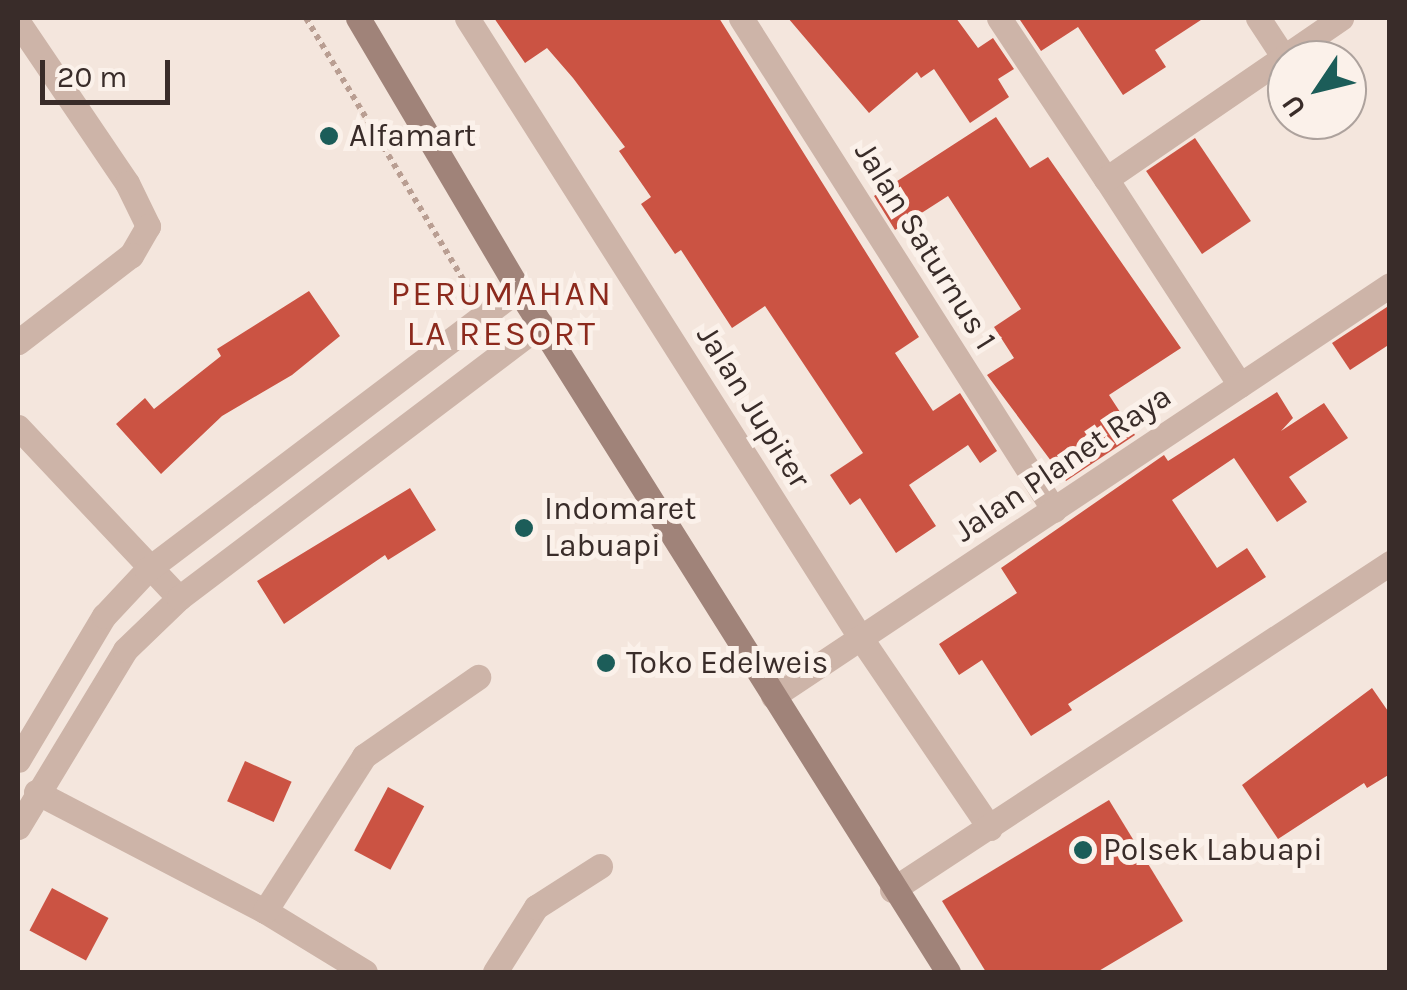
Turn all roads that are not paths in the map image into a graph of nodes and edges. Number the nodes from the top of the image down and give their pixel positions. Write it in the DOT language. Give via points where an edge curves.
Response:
graph roads {
  1 [pos="358,18"];
  2 [pos="467,18"];
  3 [pos="741,18"];
  4 [pos="1000,18"];
  5 [pos="1258,18"];
  6 [pos="1342,18"];
  7 [pos="18,22"];
  8 [pos="1272,40"];
  9 [pos="1308,40"];
  10 [pos="1267,67"];
  11 [pos="1106,179"];
  12 [pos="1390,285"];
  13 [pos="518,290"];
  14 [pos="541,324"];
  15 [pos="18,342"];
  16 [pos="1240,386"];
  17 [pos="18,427"];
  18 [pos="1054,510"];
  19 [pos="1390,563"];
  20 [pos="147,570"];
  21 [pos="180,598"];
  22 [pos="860,637"];
  23 [pos="478,676"];
  24 [pos="773,696"];
  25 [pos="18,760"];
  26 [pos="36,792"];
  27 [pos="18,827"];
  28 [pos="990,828"];
  29 [pos="600,866"];
  30 [pos="892,890"];
  31 [pos="265,911"];
  32 [pos="365,972"];
  33 [pos="495,972"];
  34 [pos="948,972"];
  1 -- 13 [label="street"];
  2 -- 22 [label="street, Jalan Jupiter"];
  3 -- 18 [label="street, Jalan Saturnus 1"];
  4 -- 11 [label="street"];
  5 -- 8 [label="street"];
  6 -- 9 [label="street"];
  7 -- 15 [label="street" via="127,183 148,226 131,255"];
  10 -- 11 [label="street"];
  11 -- 16 [label="street"];
  12 -- 16 [label="street, Jalan Planet Raya"];
  13 -- 14 [label="street"];
  13 -- 20 [label="street"];
  14 -- 21 [label="street"];
  14 -- 24 [label="street"];
  16 -- 18 [label="street, Jalan Planet Raya"];
  17 -- 20 [label="street"];
  18 -- 22 [label="street, Jalan Planet Raya"];
  19 -- 28 [label="street"];
  20 -- 21 [label="street"];
  20 -- 25 [label="street" via="104,616"];
  21 -- 26 [label="street" via="125,650"];
  22 -- 24 [label="street, Jalan Planet Raya"];
  22 -- 28 [label="street, Jalan Jupiter"];
  23 -- 31 [label="street" via="364,756"];
  24 -- 30 [label="street"];
  26 -- 27 [label="street"];
  26 -- 31 [label="street"];
  28 -- 30 [label="street"];
  29 -- 33 [label="street" via="536,907"];
  30 -- 34 [label="street"];
  31 -- 32 [label="street"];
}
